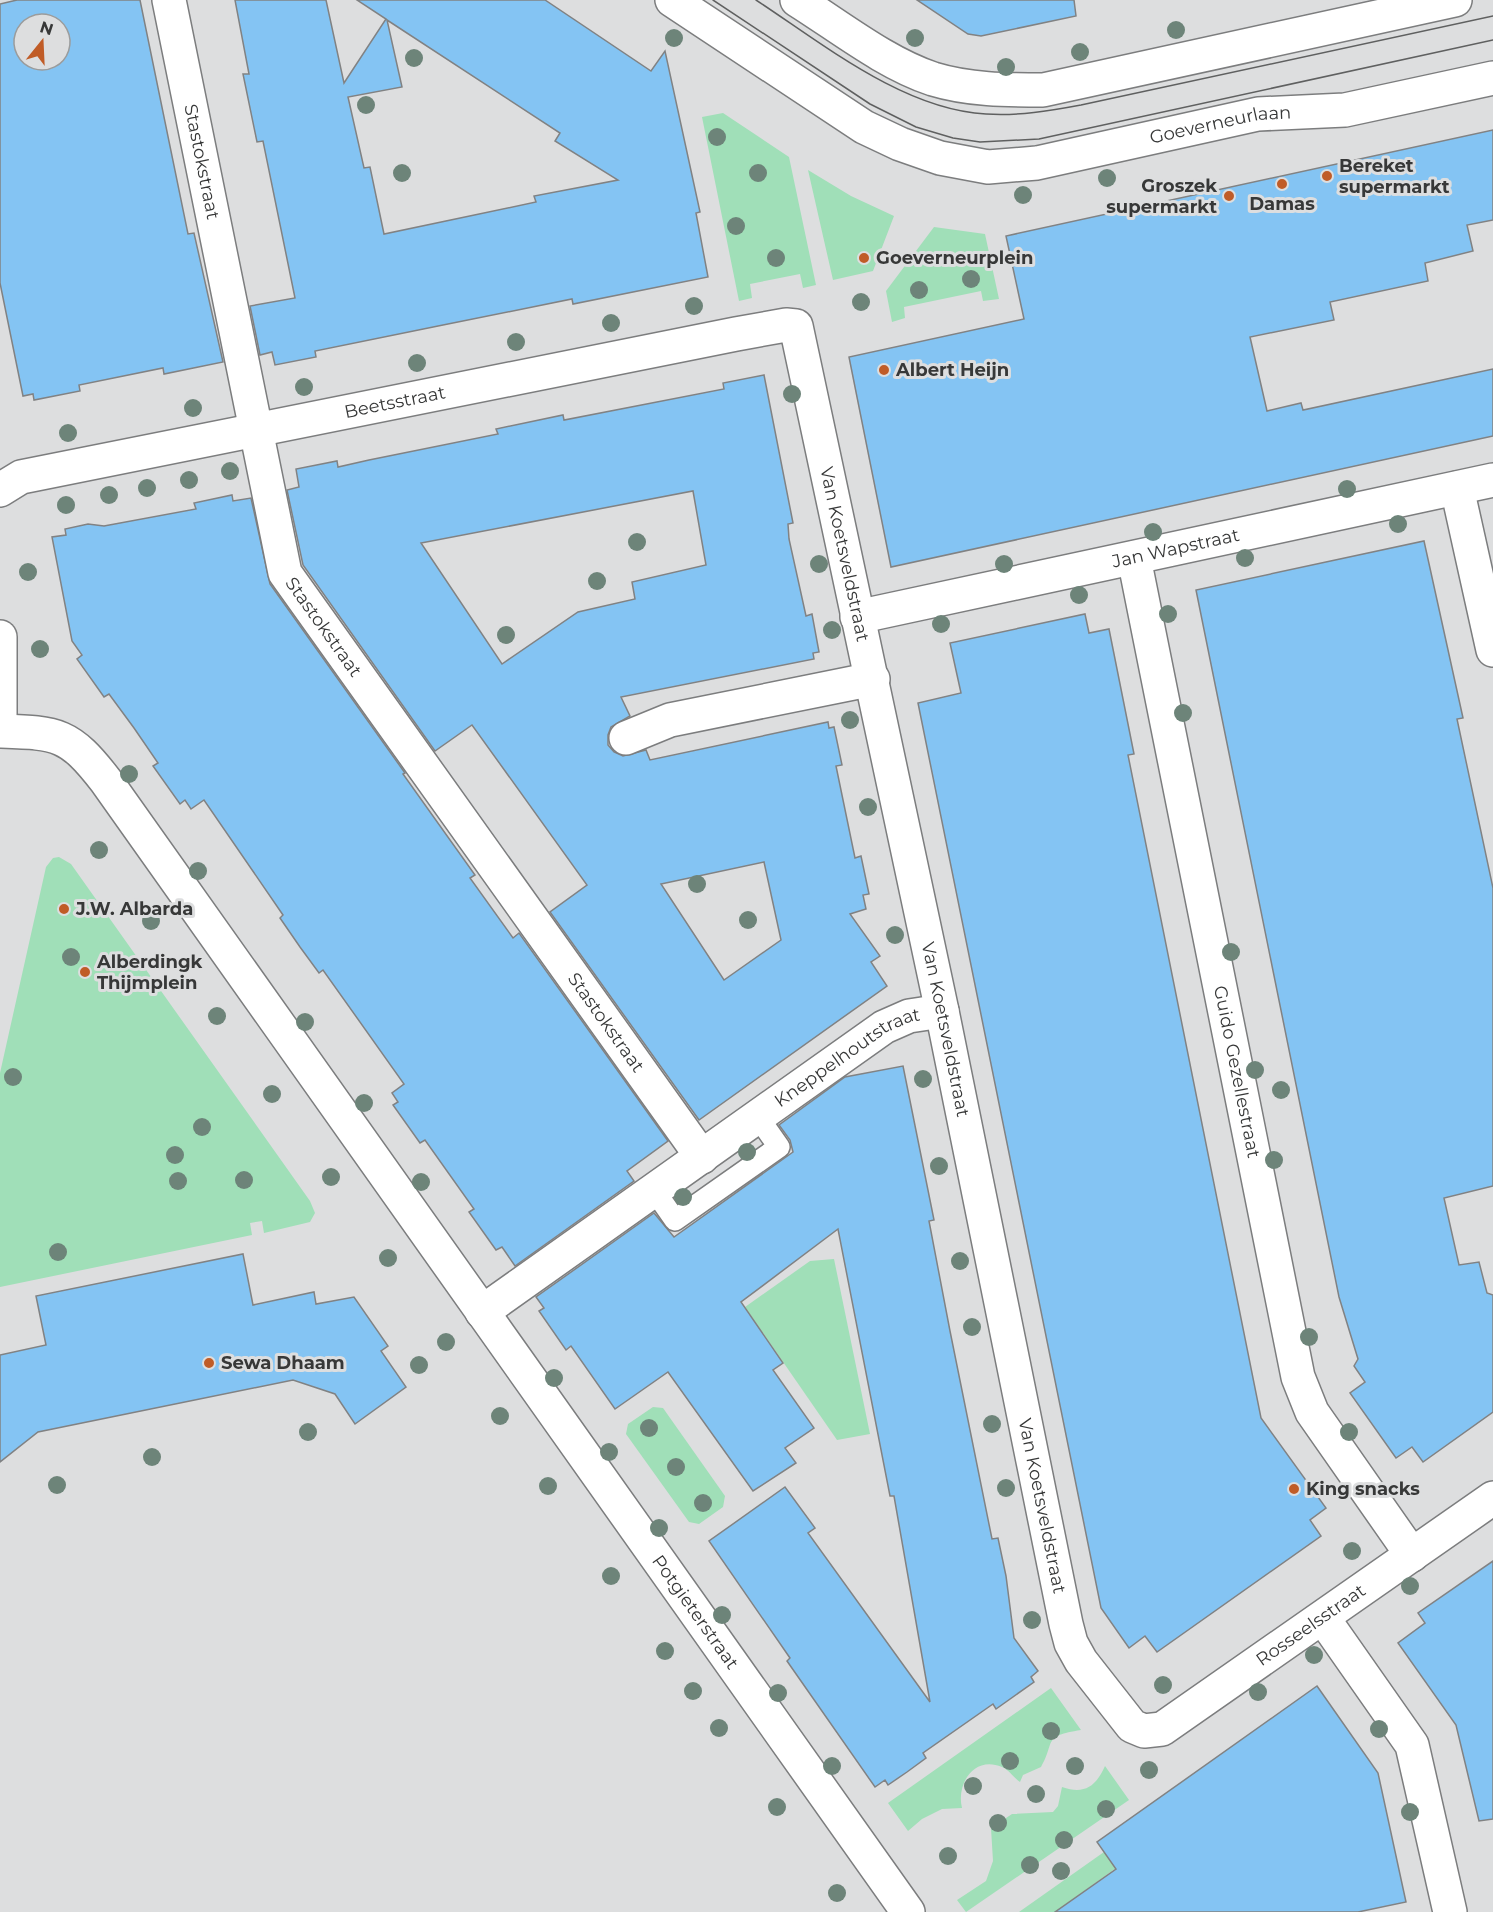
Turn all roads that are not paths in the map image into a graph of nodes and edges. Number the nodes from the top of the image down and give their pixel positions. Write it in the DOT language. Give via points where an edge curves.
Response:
graph roads {
  1 [pos="169,0"];
  2 [pos="672,0"];
  3 [pos="797,0"];
  4 [pos="1455,0"];
  5 [pos="1493,78"];
  6 [pos="794,326"];
  7 [pos="256,430"];
  8 [pos="1493,480"];
  9 [pos="1458,488"];
  10 [pos="0,490"];
  11 [pos="1134,558"];
  12 [pos="857,617"];
  13 [pos="0,637"];
  14 [pos="1493,650"];
  15 [pos="873,679"];
  16 [pos="0,718"];
  17 [pos="0,731"];
  18 [pos="626,738"];
  19 [pos="942,1011"];
  20 [pos="758,1117"];
  21 [pos="702,1157"];
  22 [pos="654,1190"];
  23 [pos="482,1312"];
  24 [pos="1493,1498"];
  25 [pos="1412,1555"];
  26 [pos="1323,1618"];
  27 [pos="1127,1721"];
  28 [pos="908,1912"];
  29 [pos="1450,1912"];
  1 -- 7 [label="street, Stastokstraat"];
  2 -- 5 [label="street, Goeverneurlaan" via="864,127 948,160 988,167 1013,167 1258,114 1345,110"];
  3 -- 4 [label="street" via="912,70 964,87 1043,90"];
  6 -- 7 [label="street, Beetsstraat"];
  6 -- 12 [label="street, Van Koetsveldstraat" via="804,353"];
  7 -- 10 [label="street, Beetsstraat" via="21,477"];
  7 -- 21 [label="street, Stastokstraat" via="287,576"];
  8 -- 9 [label="street, Jan Wapstraat"];
  9 -- 11 [label="street, Jan Wapstraat"];
  9 -- 14 [label="street"];
  11 -- 12 [label="street, Jan Wapstraat"];
  11 -- 25 [label="street, Guido Gezellestraat" via="1298,1377 1312,1412"];
  12 -- 15 [label="street, Van Koetsveldstraat"];
  13 -- 16 [label="street"];
  15 -- 18 [label="street" via="670,720"];
  15 -- 19 [label="street, Van Koetsveldstraat"];
  17 -- 23 [label="street" via="53,734 75,747 93,765"];
  19 -- 20 [label="street, Kneppelhoutstraat" via="909,1016 889,1024"];
  19 -- 27 [label="street, Van Koetsveldstraat" via="1068,1634 1081,1661"];
  20 -- 21 [label="street, Kneppelhoutstraat"];
  20 -- 22 [label="lane, Kneppelhoutstraat" via="779,1147 675,1220"];
  21 -- 22 [label="street, Kneppelhoutstraat"];
  22 -- 23 [label="street, Kneppelhoutstraat"];
  23 -- 28 [label="street, Potgieterstraat"];
  24 -- 25 [label="street, Rosseelsstraat"];
  25 -- 26 [label="street, Rosseelsstraat"];
  26 -- 27 [label="street, Rosseelsstraat" via="1162,1729 1144,1731"];
  26 -- 29 [label="street" via="1414,1750"];
}
